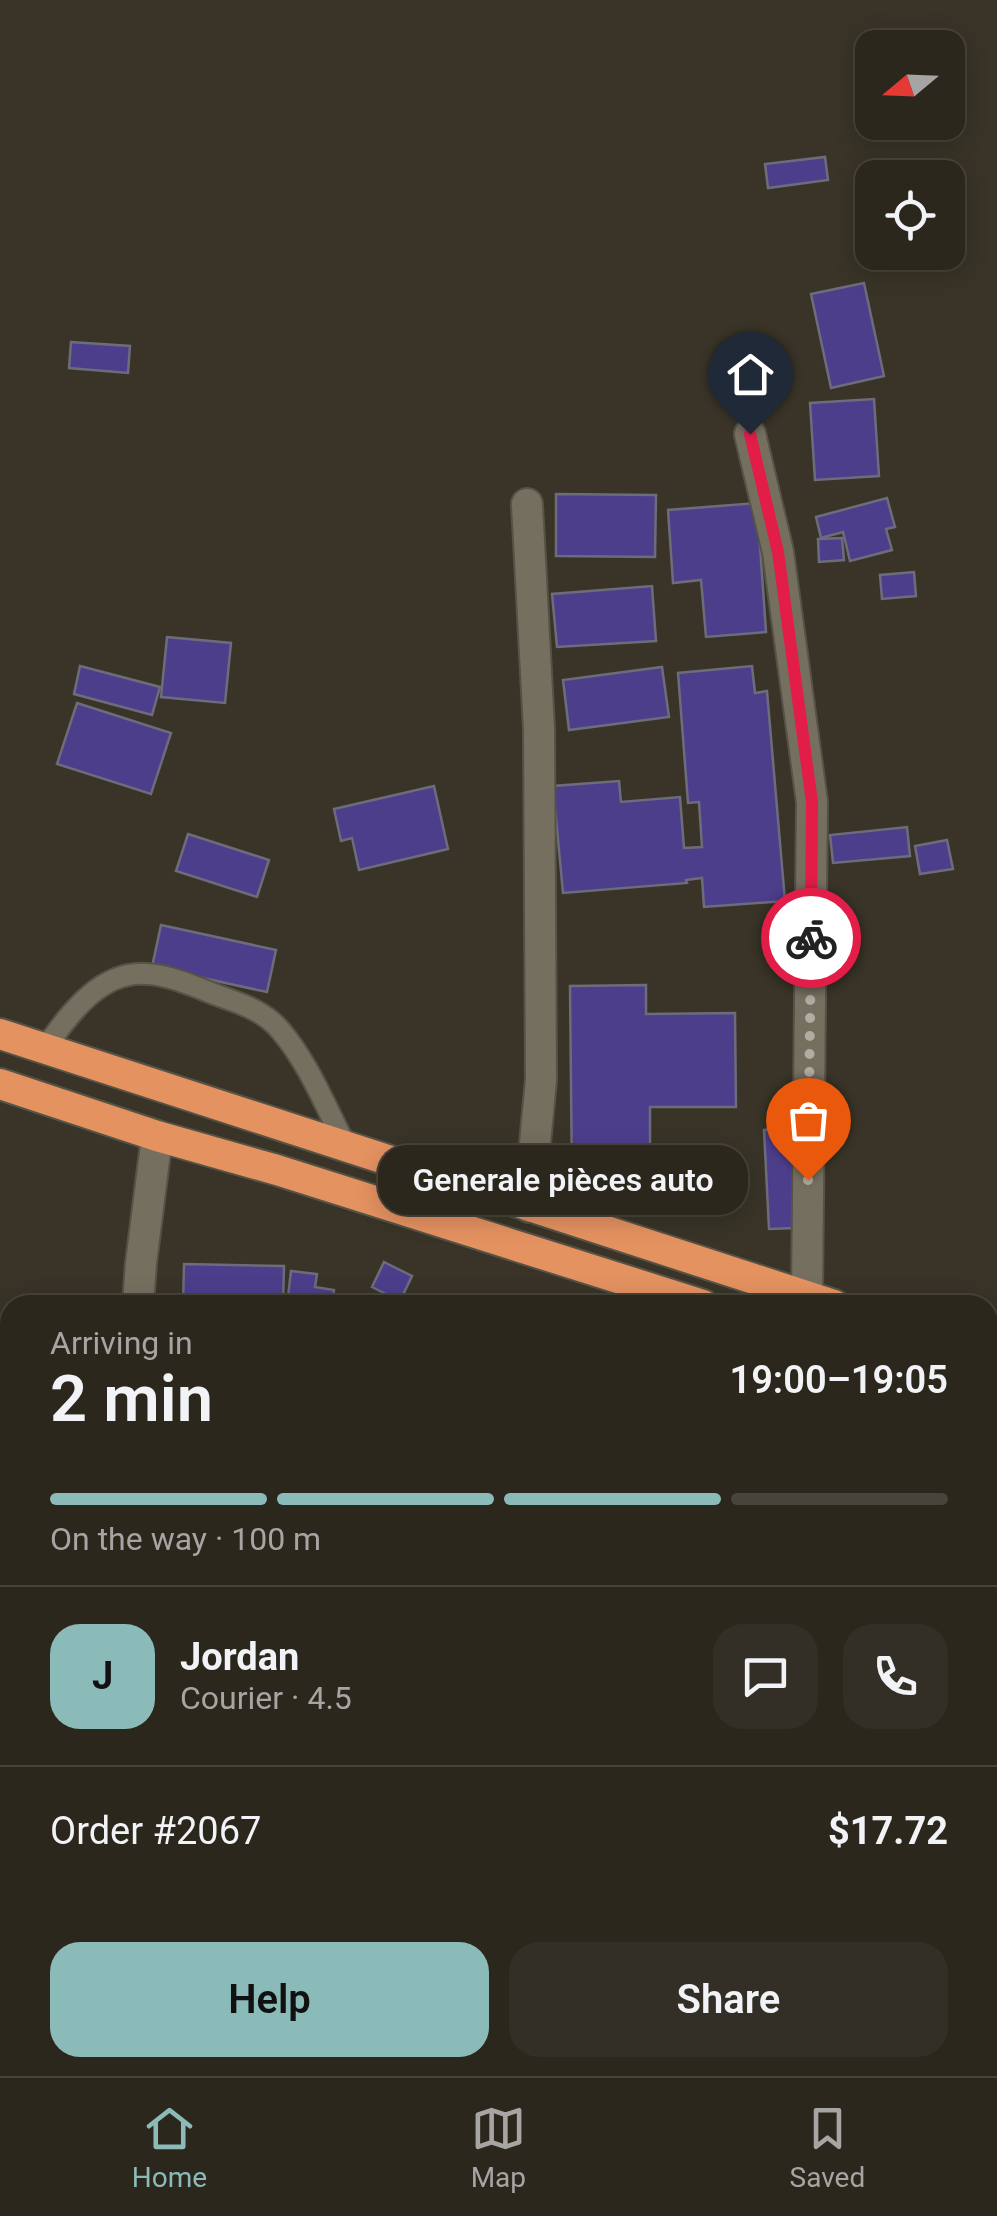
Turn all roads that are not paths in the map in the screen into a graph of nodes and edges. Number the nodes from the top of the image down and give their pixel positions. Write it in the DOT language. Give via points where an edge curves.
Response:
graph roads {
  1 [pos="750,434"];
  2 [pos="527,504"];
  3 [pos="0,1034"];
  4 [pos="44,1048"];
  5 [pos="0,1084"];
  6 [pos="157,1136"];
  7 [pos="346,1146"];
  8 [pos="529,1207"];
  9 [pos="139,1295"];
  10 [pos="672,1295"];
  11 [pos="801,1295"];
  12 [pos="820,1295"];
  1 -- 12 [label="street" via="778,552 812,802"];
  2 -- 8 [label="street" via="539,730 541,1060"];
  3 -- 4 [label="highway"];
  4 -- 7 [label="highway"];
  4 -- 7 [label="lane" via="74,1008 122,977 146,974 189,985 257,1010 280,1029"];
  5 -- 6 [label="highway"];
  6 -- 9 [label="street"];
  6 -- 10 [label="highway"];
  7 -- 8 [label="highway"];
  8 -- 11 [label="highway"];
}
